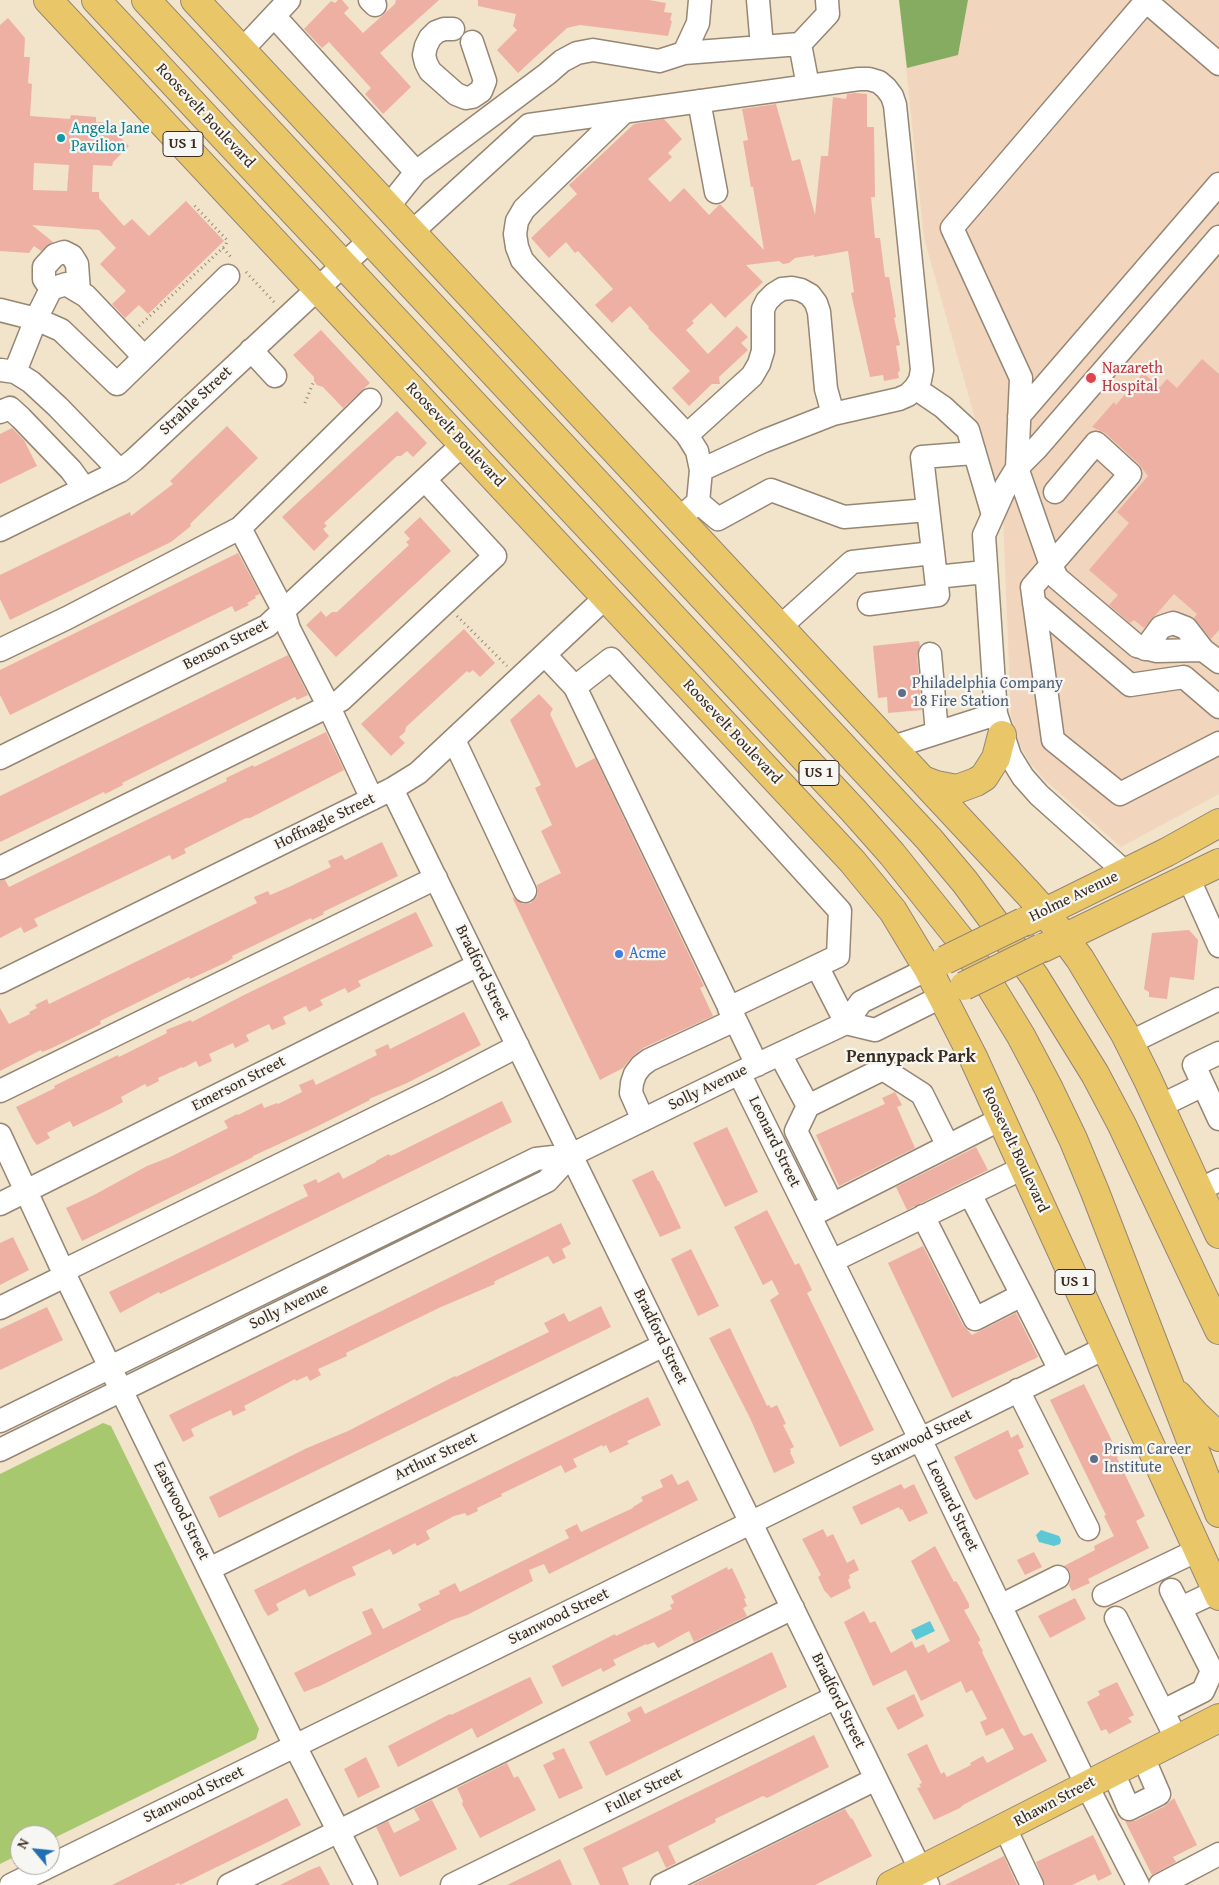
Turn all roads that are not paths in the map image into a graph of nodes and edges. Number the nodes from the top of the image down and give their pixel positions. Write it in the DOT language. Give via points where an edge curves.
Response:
graph roads {
  1 [pos="96,0"];
  2 [pos="146,0"];
  3 [pos="195,0"];
  4 [pos="700,0"];
  5 [pos="758,0"];
  6 [pos="827,0"];
  7 [pos="53,5"];
  8 [pos="281,8"];
  9 [pos="453,29"];
  10 [pos="472,42"];
  11 [pos="800,44"];
  12 [pos="762,47"];
  13 [pos="242,50"];
  14 [pos="684,53"];
  15 [pos="1219,64"];
  16 [pos="808,86"];
  17 [pos="481,92"];
  18 [pos="186,96"];
  19 [pos="699,101"];
  20 [pos="498,111"];
  21 [pos="624,112"];
  22 [pos="416,172"];
  23 [pos="1219,184"];
  24 [pos="716,192"];
  25 [pos="388,206"];
  26 [pos="412,232"];
  27 [pos="1219,237"];
  28 [pos="370,240"];
  29 [pos="344,265"];
  30 [pos="236,269"];
  31 [pos="318,288"];
  32 [pos="51,289"];
  33 [pos="79,292"];
  34 [pos="0,310"];
  35 [pos="36,319"];
  36 [pos="252,350"];
  37 [pos="144,357"];
  38 [pos="8,371"];
  39 [pos="275,376"];
  40 [pos="915,388"];
  41 [pos="370,400"];
  42 [pos="0,412"];
  43 [pos="833,414"];
  44 [pos="1019,416"];
  45 [pos="687,435"];
  46 [pos="463,444"];
  47 [pos="974,453"];
  48 [pos="1017,468"];
  49 [pos="120,470"];
  50 [pos="701,470"];
  51 [pos="424,480"];
  52 [pos="84,488"];
  53 [pos="1055,492"];
  54 [pos="689,510"];
  55 [pos="928,510"];
  56 [pos="989,525"];
  57 [pos="240,528"];
  58 [pos="0,530"];
  59 [pos="933,553"];
  60 [pos="1051,565"];
  61 [pos="985,572"];
  62 [pos="936,577"];
  63 [pos="606,597"];
  64 [pos="1034,603"];
  65 [pos="870,604"];
  66 [pos="284,612"];
  67 [pos="780,627"];
  68 [pos="0,650"];
  69 [pos="545,654"];
  70 [pos="930,654"];
  71 [pos="1211,656"];
  72 [pos="575,687"];
  73 [pos="329,706"];
  74 [pos="1219,708"];
  75 [pos="999,724"];
  76 [pos="937,733"];
  77 [pos="454,740"];
  78 [pos="1219,743"];
  79 [pos="893,747"];
  80 [pos="0,758"];
  81 [pos="923,780"];
  82 [pos="392,790"];
  83 [pos="372,799"];
  84 [pos="1219,823"];
  85 [pos="1207,867"];
  86 [pos="0,868"];
  87 [pos="1125,872"];
  88 [pos="436,878"];
  89 [pos="526,891"];
  90 [pos="1034,917"];
  91 [pos="1053,943"];
  92 [pos="1219,946"];
  93 [pos="478,965"];
  94 [pos="937,965"];
  95 [pos="817,966"];
  96 [pos="0,982"];
  97 [pos="953,991"];
  98 [pos="1219,999"];
  99 [pos="732,1014"];
  100 [pos="846,1023"];
  101 [pos="1129,1043"];
  102 [pos="518,1046"];
  103 [pos="1219,1053"];
  104 [pos="780,1054"];
  105 [pos="748,1069"];
  106 [pos="1203,1085"];
  107 [pos="0,1091"];
  108 [pos="808,1106"];
  109 [pos="1160,1106"];
  110 [pos="1217,1109"];
  111 [pos="1001,1119"];
  112 [pos="643,1120"];
  113 [pos="0,1135"];
  114 [pos="948,1146"];
  115 [pos="571,1155"];
  116 [pos="1023,1168"];
  117 [pos="1209,1185"];
  118 [pos="27,1191"];
  119 [pos="970,1194"];
  120 [pos="0,1204"];
  121 [pos="832,1204"];
  122 [pos="810,1216"];
  123 [pos="923,1216"];
  124 [pos="1219,1234"];
  125 [pos="832,1261"];
  126 [pos="64,1273"];
  127 [pos="1022,1295"];
  128 [pos="0,1308"];
  129 [pos="1219,1330"];
  130 [pos="664,1345"];
  131 [pos="1105,1348"];
  132 [pos="110,1367"];
  133 [pos="1060,1370"];
  134 [pos="1163,1370"];
  135 [pos="121,1390"];
  136 [pos="1018,1390"];
  137 [pos="0,1421"];
  138 [pos="1219,1437"];
  139 [pos="920,1439"];
  140 [pos="0,1450"];
  141 [pos="1219,1513"];
  142 [pos="751,1523"];
  143 [pos="1088,1529"];
  144 [pos="1198,1550"];
  145 [pos="209,1569"];
  146 [pos="1058,1577"];
  147 [pos="1218,1594"];
  148 [pos="1104,1595"];
  149 [pos="1000,1606"];
  150 [pos="793,1608"];
  151 [pos="1116,1618"];
  152 [pos="836,1696"];
  153 [pos="1162,1711"];
  154 [pos="1219,1718"];
  155 [pos="1177,1740"];
  156 [pos="295,1746"];
  157 [pos="1143,1757"];
  158 [pos="1113,1772"];
  159 [pos="876,1779"];
  160 [pos="1087,1786"];
  161 [pos="1004,1828"];
  162 [pos="339,1830"];
  163 [pos="1219,1854"];
  164 [pos="924,1878"];
  165 [pos="11,1885"];
  166 [pos="229,1885"];
  167 [pos="366,1885"];
  168 [pos="452,1885"];
  169 [pos="662,1885"];
  170 [pos="891,1885"];
  171 [pos="1032,1885"];
  172 [pos="1138,1885"];
  173 [pos="1160,1885"];
  1 -- 18 [label="main road, Roosevelt Boulevard / US 1"];
  2 -- 28 [label="main road, US 1"];
  3 -- 13 [label="main road"];
  4 -- 14 [label="street" via="698,23"];
  5 -- 12 [label="street"];
  6 -- 11 [label="street" via="828,14"];
  7 -- 18 [label="main road"];
  7 -- 31 [label="main road, Roosevelt Boulevard / US 1"];
  8 -- 13 [label="street"];
  8 -- 22 [label="street"];
  9 -- 17 [label="street" via="436,32 430,38 424,55 426,63 430,71 461,96 472,97"];
  10 -- 17 [label="street" via="484,75"];
  11 -- 12 [label="street"];
  11 -- 16 [label="street"];
  12 -- 14 [label="street"];
  13 -- 25 [label="main road"];
  14 -- 20 [label="street" via="659,61 593,50 577,53"];
  15 -- 44 [label="street" via="1146,0 952,228 1021,378"];
  16 -- 19 [label="street"];
  16 -- 40 [label="street" via="869,79 879,82 892,96 922,370"];
  17 -- 20 [label="street"];
  18 -- 29 [label="main road, Roosevelt Boulevard / US 1"];
  19 -- 21 [label="street"];
  19 -- 24 [label="street"];
  20 -- 22 [label="street"];
  21 -- 26 [label="street" via="529,125"];
  21 -- 45 [label="street" via="524,209 515,234 516,247 531,270"];
  22 -- 25 [label="street"];
  23 -- 44 [label="street"];
  25 -- 26 [label="main road"];
  26 -- 54 [label="main road"];
  27 -- 48 [label="street"];
  28 -- 29 [label="street, Strahle Street"];
  28 -- 129 [label="main road, US 1" via="909,817 965,882 1035,977 1095,1074"];
  29 -- 31 [label="street, Strahle Street"];
  29 -- 134 [label="main road, Roosevelt Boulevard / US 1" via="853,810 959,938 1021,1036 1048,1087 1095,1192"];
  30 -- 37 [label="street"];
  31 -- 36 [label="street, Strahle Street"];
  31 -- 46 [label="main road, Roosevelt Boulevard / US 1"];
  32 -- 33 [label="street" via="66,284"];
  32 -- 33 [label="street" via="44,279 44,267 55,255 64,252 77,264"];
  32 -- 35 [label="street"];
  33 -- 37 [label="street"];
  34 -- 35 [label="street"];
  35 -- 37 [label="street" via="62,330 117,384"];
  35 -- 38 [label="street"];
  36 -- 39 [label="street"];
  36 -- 49 [label="street, Strahle Street"];
  38 -- 49 [label="street" via="30,382"];
  40 -- 43 [label="street" via="899,399"];
  40 -- 47 [label="street" via="968,430"];
  41 -- 57 [label="street"];
  42 -- 52 [label="street" via="10,408 71,470"];
  43 -- 45 [label="street" via="826,389 819,312 810,296 792,288 774,294 763,309 763,351 752,376"];
  43 -- 50 [label="street"];
  44 -- 48 [label="street"];
  45 -- 50 [label="street" via="697,451"];
  46 -- 51 [label="street, Benson Street"];
  46 -- 63 [label="main road, Roosevelt Boulevard / US 1"];
  47 -- 55 [label="street" via="922,457"];
  47 -- 56 [label="street"];
  48 -- 56 [label="street"];
  48 -- 60 [label="street"];
  49 -- 52 [label="street, Strahle Street"];
  50 -- 54 [label="street"];
  51 -- 66 [label="street, Benson Street"];
  51 -- 73 [label="street" via="495,556 341,700"];
  52 -- 58 [label="street, Strahle Street"];
  53 -- 60 [label="street" via="1096,443 1130,474"];
  54 -- 55 [label="street" via="718,518 771,490 844,517"];
  54 -- 67 [label="main road"];
  55 -- 59 [label="street"];
  56 -- 61 [label="street"];
  57 -- 66 [label="street"];
  57 -- 68 [label="street"];
  59 -- 62 [label="street"];
  59 -- 67 [label="street" via="852,562"];
  60 -- 64 [label="street" via="1032,587"];
  60 -- 71 [label="street" via="1057,578 1137,646"];
  61 -- 62 [label="street"];
  61 -- 75 [label="street"];
  62 -- 65 [label="street" via="938,595"];
  63 -- 69 [label="street, Hoffnagle Street"];
  63 -- 94 [label="main road, Roosevelt Boulevard / US 1" via="858,867"];
  64 -- 74 [label="street" via="1130,685 1184,677"];
  64 -- 78 [label="street" via="1053,740 1120,794"];
  66 -- 73 [label="street" via="289,629"];
  66 -- 80 [label="street, Benson Street" via="268,626"];
  67 -- 79 [label="main road"];
  69 -- 72 [label="street, Leonard Street"];
  69 -- 77 [label="street, Hoffnagle Street"];
  70 -- 76 [label="street"];
  72 -- 95 [label="street" via="611,659 840,911 838,956"];
  72 -- 99 [label="street, Leonard Street"];
  73 -- 83 [label="street"];
  73 -- 86 [label="street"];
  75 -- 76 [label="street"];
  75 -- 81 [label="main road" via="996,758 984,777 957,789"];
  75 -- 87 [label="street" via="1010,756 1023,777"];
  76 -- 79 [label="street"];
  77 -- 82 [label="street, Hoffnagle Street" via="418,773"];
  77 -- 89 [label="street"];
  79 -- 81 [label="main road"];
  81 -- 90 [label="main road"];
  82 -- 83 [label="street, Hoffnagle Street"];
  82 -- 88 [label="street, Bradford Street"];
  83 -- 96 [label="street, Hoffnagle Street"];
  84 -- 87 [label="main road, Holme Avenue"];
  85 -- 91 [label="main road, Holme Avenue"];
  85 -- 92 [label="street"];
  87 -- 90 [label="main road, Holme Avenue"];
  88 -- 93 [label="street, Bradford Street"];
  88 -- 107 [label="street"];
  90 -- 91 [label="main road"];
  90 -- 94 [label="main road, Holme Avenue, bridge"];
  91 -- 97 [label="main road, Holme Avenue, bridge"];
  91 -- 101 [label="main road" via="1100,991"];
  93 -- 102 [label="street, Bradford Street"];
  93 -- 118 [label="street, Emerson Street"];
  94 -- 97 [label="main road, Roosevelt Boulevard / US 1"];
  94 -- 100 [label="street, Solly Avenue" via="861,1002"];
  95 -- 99 [label="street"];
  95 -- 100 [label="street"];
  97 -- 100 [label="street" via="874,1030"];
  97 -- 111 [label="main road, Roosevelt Boulevard / US 1"];
  98 -- 101 [label="street"];
  99 -- 105 [label="street, Leonard Street"];
  99 -- 112 [label="street" via="641,1066 635,1074 631,1093"];
  100 -- 104 [label="street, Solly Avenue"];
  101 -- 109 [label="main road"];
  102 -- 115 [label="street, Bradford Street"];
  102 -- 126 [label="street"];
  103 -- 106 [label="street" via="1194,1065"];
  104 -- 105 [label="street, Solly Avenue"];
  104 -- 108 [label="street"];
  105 -- 112 [label="street, Solly Avenue"];
  105 -- 122 [label="street, Leonard Street"];
  106 -- 109 [label="street"];
  106 -- 110 [label="street"];
  108 -- 114 [label="street" via="883,1069 922,1094"];
  108 -- 121 [label="street" via="796,1131"];
  109 -- 117 [label="main road"];
  111 -- 114 [label="street"];
  111 -- 116 [label="main road, Roosevelt Boulevard / US 1"];
  112 -- 115 [label="street, Solly Avenue"];
  113 -- 118 [label="street, Eastwood Street"];
  114 -- 121 [label="street"];
  115 -- 130 [label="street, Bradford Street"];
  115 -- 132 [label="street, Solly Avenue" via="536,1158"];
  115 -- 135 [label="street, Solly Avenue" via="547,1181"];
  116 -- 119 [label="street"];
  116 -- 131 [label="main road, Roosevelt Boulevard / US 1"];
  117 -- 124 [label="main road"];
  118 -- 120 [label="street, Emerson Street"];
  118 -- 126 [label="street, Eastwood Street"];
  119 -- 123 [label="street"];
  119 -- 127 [label="street"];
  121 -- 122 [label="street"];
  122 -- 125 [label="street, Leonard Street"];
  123 -- 125 [label="street"];
  123 -- 127 [label="street" via="975,1319"];
  125 -- 139 [label="street, Leonard Street"];
  126 -- 128 [label="street"];
  126 -- 132 [label="street, Eastwood Street"];
  127 -- 133 [label="street"];
  130 -- 142 [label="street, Bradford Street"];
  130 -- 145 [label="street, Arthur Street"];
  131 -- 133 [label="street, Stanwood Street"];
  131 -- 144 [label="main road, Roosevelt Boulevard / US 1"];
  132 -- 135 [label="street, Eastwood Street"];
  132 -- 137 [label="street, Solly Avenue"];
  133 -- 136 [label="street, Stanwood Street"];
  134 -- 138 [label="main road" via="1184,1402"];
  134 -- 141 [label="main road, Roosevelt Boulevard / US 1"];
  135 -- 140 [label="street, Solly Avenue"];
  135 -- 145 [label="street, Eastwood Street"];
  136 -- 139 [label="street, Stanwood Street"];
  136 -- 143 [label="street"];
  139 -- 142 [label="street, Stanwood Street"];
  139 -- 149 [label="street, Leonard Street"];
  142 -- 150 [label="street, Bradford Street"];
  142 -- 156 [label="street, Stanwood Street"];
  144 -- 147 [label="main road, Roosevelt Boulevard / US 1"];
  144 -- 148 [label="street"];
  145 -- 156 [label="street, Eastwood Street"];
  146 -- 149 [label="street"];
  147 -- 153 [label="street" via="1176,1599 1212,1670 1204,1691"];
  149 -- 160 [label="street, Leonard Street"];
  150 -- 152 [label="street, Bradford Street"];
  150 -- 162 [label="street"];
  151 -- 153 [label="street"];
  152 -- 159 [label="street, Bradford Street"];
  152 -- 168 [label="street, Fuller Street"];
  153 -- 155 [label="street"];
  154 -- 155 [label="main road, Rhawn Street"];
  155 -- 157 [label="main road, Rhawn Street"];
  156 -- 162 [label="street, Eastwood Street"];
  156 -- 165 [label="street, Stanwood Street"];
  157 -- 158 [label="main road, Rhawn Street"];
  157 -- 158 [label="street" via="1159,1794 1129,1809"];
  158 -- 160 [label="main road, Rhawn Street"];
  159 -- 164 [label="street, Bradford Street"];
  159 -- 169 [label="street"];
  160 -- 161 [label="main road, Rhawn Street"];
  160 -- 172 [label="street, Leonard Street"];
  161 -- 164 [label="main road, Rhawn Street"];
  161 -- 171 [label="street"];
  162 -- 166 [label="street"];
  162 -- 167 [label="street, Eastwood Street"];
  163 -- 173 [label="street"];
  164 -- 170 [label="main road, Rhawn Street"];
}
